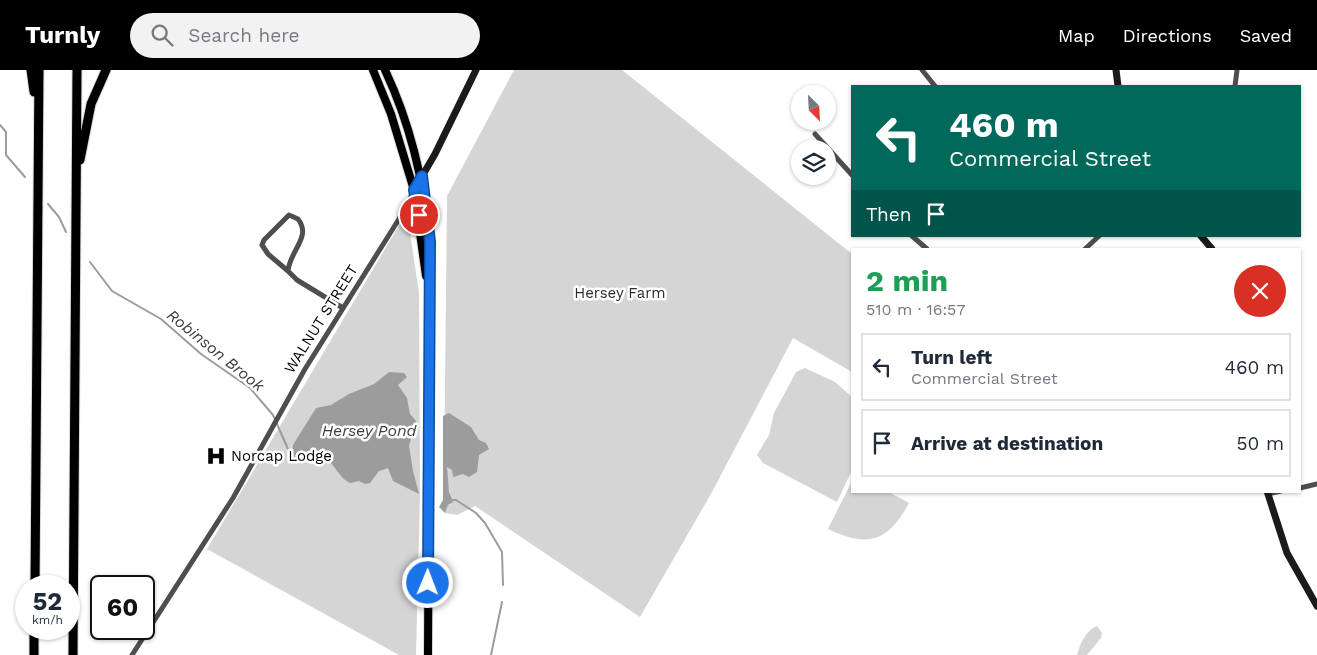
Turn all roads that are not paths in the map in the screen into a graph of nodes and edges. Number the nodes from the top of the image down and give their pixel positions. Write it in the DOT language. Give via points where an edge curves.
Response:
graph roads {
  1 [pos="32,70"];
  2 [pos="39,70"];
  3 [pos="77,70"];
  4 [pos="106,70"];
  5 [pos="373,70"];
  6 [pos="385,70"];
  7 [pos="476,70"];
  8 [pos="922,70"];
  9 [pos="1116,70"];
  10 [pos="1237,70"];
  11 [pos="934,85"];
  12 [pos="1118,85"];
  13 [pos="1235,85"];
  14 [pos="38,124"];
  15 [pos="815,134"];
  16 [pos="851,174"];
  17 [pos="422,176"];
  18 [pos="76,178"];
  19 [pos="414,190"];
  20 [pos="913,237"];
  21 [pos="1098,237"];
  22 [pos="1202,237"];
  23 [pos="926,248"];
  24 [pos="1086,248"];
  25 [pos="1211,248"];
  26 [pos="288,270"];
  27 [pos="343,308"];
  28 [pos="430,308"];
  29 [pos="1317,484"];
  30 [pos="1301,488"];
  31 [pos="1268,493"];
  32 [pos="35,575"];
  33 [pos="1317,606"];
  34 [pos="34,640"];
  35 [pos="34,655"];
  36 [pos="73,655"];
  37 [pos="132,655"];
  38 [pos="428,655"];
  1 -- 14 [label="highway"];
  2 -- 14 [label="highway"];
  3 -- 18 [label="highway"];
  4 -- 18 [label="highway" via="91,104"];
  5 -- 19 [label="main road" via="391,114"];
  6 -- 17 [label="main road" via="404,116"];
  7 -- 17 [label="main road, WALNUT STREET"];
  8 -- 11 [label="street"];
  9 -- 12 [label="main road"];
  10 -- 13 [label="street"];
  14 -- 32 [label="highway"];
  15 -- 16 [label="street"];
  17 -- 19 [label="main road, WALNUT STREET"];
  17 -- 28 [label="main road" via="430,242"];
  18 -- 36 [label="highway"];
  19 -- 27 [label="street, WALNUT STREET"];
  19 -- 28 [label="main road"];
  20 -- 23 [label="street"];
  21 -- 24 [label="street"];
  22 -- 25 [label="main road"];
  26 -- 26 [label="street" via="262,245 289,215 298,218 304,230 290,258"];
  26 -- 27 [label="street" via="297,280"];
  27 -- 37 [label="street, WALNUT STREET" via="234,498"];
  28 -- 38 [label="main road"];
  29 -- 30 [label="street"];
  31 -- 33 [label="main road" via="1286,553"];
  34 -- 35 [label="highway"];
}
